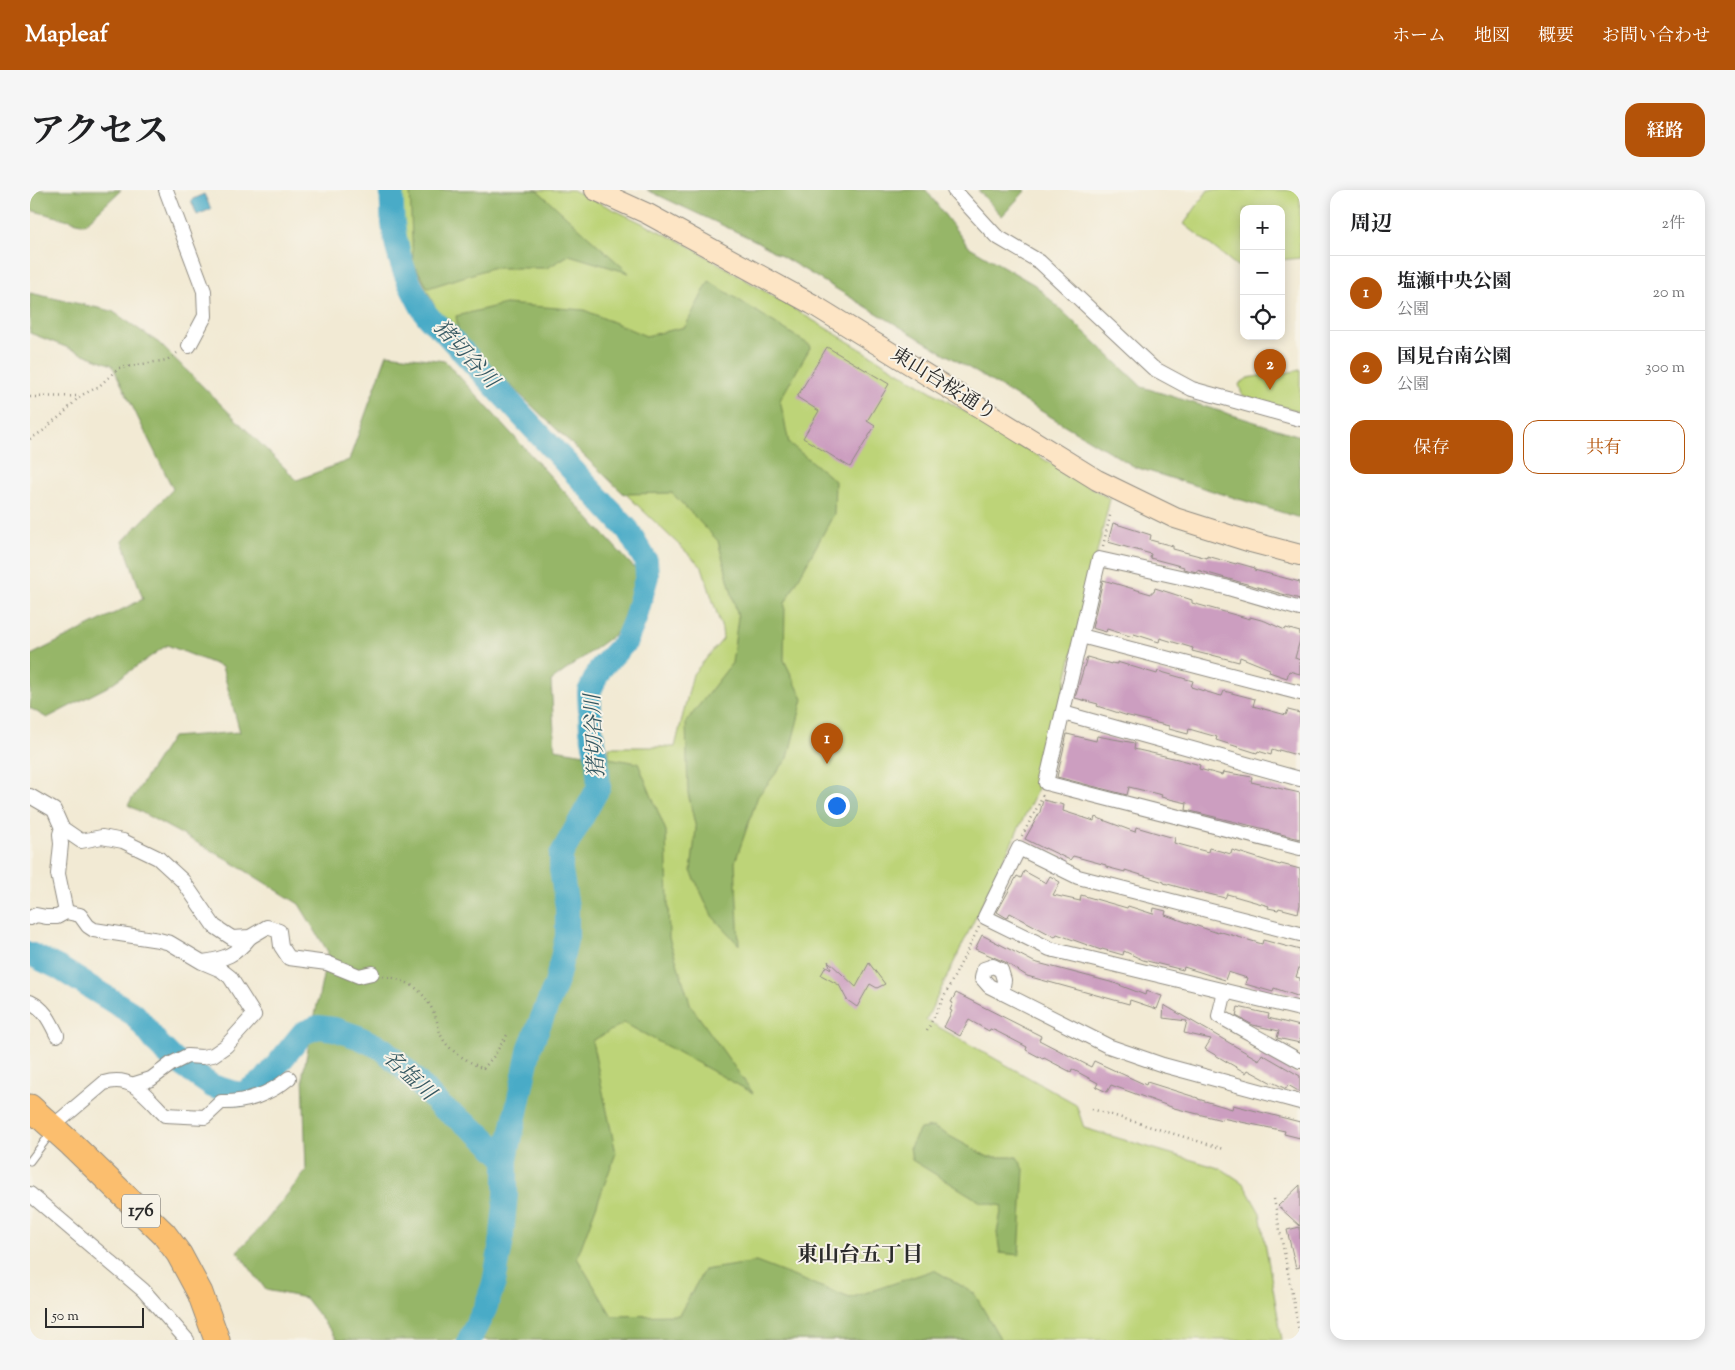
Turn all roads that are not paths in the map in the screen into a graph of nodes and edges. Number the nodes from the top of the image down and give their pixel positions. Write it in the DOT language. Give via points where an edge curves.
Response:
graph roads {
  1 [pos="166,190"];
  2 [pos="596,190"];
  3 [pos="954,190"];
  4 [pos="189,346"];
  5 [pos="1300,419"];
  6 [pos="1300,554"];
  7 [pos="1300,610"];
  8 [pos="1081,636"];
  9 [pos="1300,693"];
  10 [pos="1063,713"];
  11 [pos="1300,778"];
  12 [pos="30,796"];
  13 [pos="62,828"];
  14 [pos="1300,848"];
  15 [pos="66,912"];
  16 [pos="30,918"];
  17 [pos="1300,934"];
  18 [pos="250,937"];
  19 [pos="202,962"];
  20 [pos="372,973"];
  21 [pos="1225,991"];
  22 [pos="1002,992"];
  23 [pos="30,1002"];
  24 [pos="1300,1009"];
  25 [pos="57,1035"];
  26 [pos="1300,1062"];
  27 [pos="289,1078"];
  28 [pos="135,1084"];
  29 [pos="1300,1102"];
  30 [pos="30,1107"];
  31 [pos="53,1128"];
  32 [pos="30,1160"];
  33 [pos="30,1194"];
  34 [pos="187,1340"];
  35 [pos="216,1340"];
  1 -- 4 [label="street" via="204,291 205,316"];
  2 -- 6 [label="street, 東山台桜通り" via="648,214 812,304 1097,480 1175,518"];
  3 -- 5 [label="street" via="996,236 1040,262 1154,368 1192,390"];
  7 -- 8 [label="street" via="1225,587 1099,559"];
  8 -- 9 [label="street"];
  8 -- 10 [label="street"];
  10 -- 11 [label="street"];
  10 -- 14 [label="street" via="1046,783"];
  12 -- 13 [label="street" via="54,810"];
  13 -- 15 [label="street" via="58,874"];
  13 -- 18 [label="street" via="81,841 102,837 123,841 158,858 183,881 214,926 232,938"];
  15 -- 16 [label="street" via="56,917 36,914"];
  15 -- 19 [label="street" via="80,914 94,930 164,941"];
  17 -- 21 [label="street" via="1078,877 1019,848 985,917 1050,949"];
  18 -- 19 [label="street" via="223,960"];
  18 -- 20 [label="street" via="267,927 279,931 281,946 288,958 327,963 359,976"];
  19 -- 28 [label="street" via="230,978 254,1015 226,1046 213,1055 202,1058 187,1056 151,1079"];
  21 -- 24 [label="street"];
  21 -- 26 [label="street" via="1219,1016"];
  22 -- 29 [label="street" via="1108,1046 1162,1066"];
  23 -- 25 [label="street" via="46,1014"];
  27 -- 28 [label="street" via="278,1087 248,1099 221,1102 205,1117 165,1115"];
  28 -- 31 [label="street" via="113,1080 104,1083"];
  30 -- 31 [label="highway, 176"];
  31 -- 32 [label="lane"];
  31 -- 35 [label="highway, 176" via="164,1234 200,1293"];
  33 -- 34 [label="street" via="143,1290"];
}
